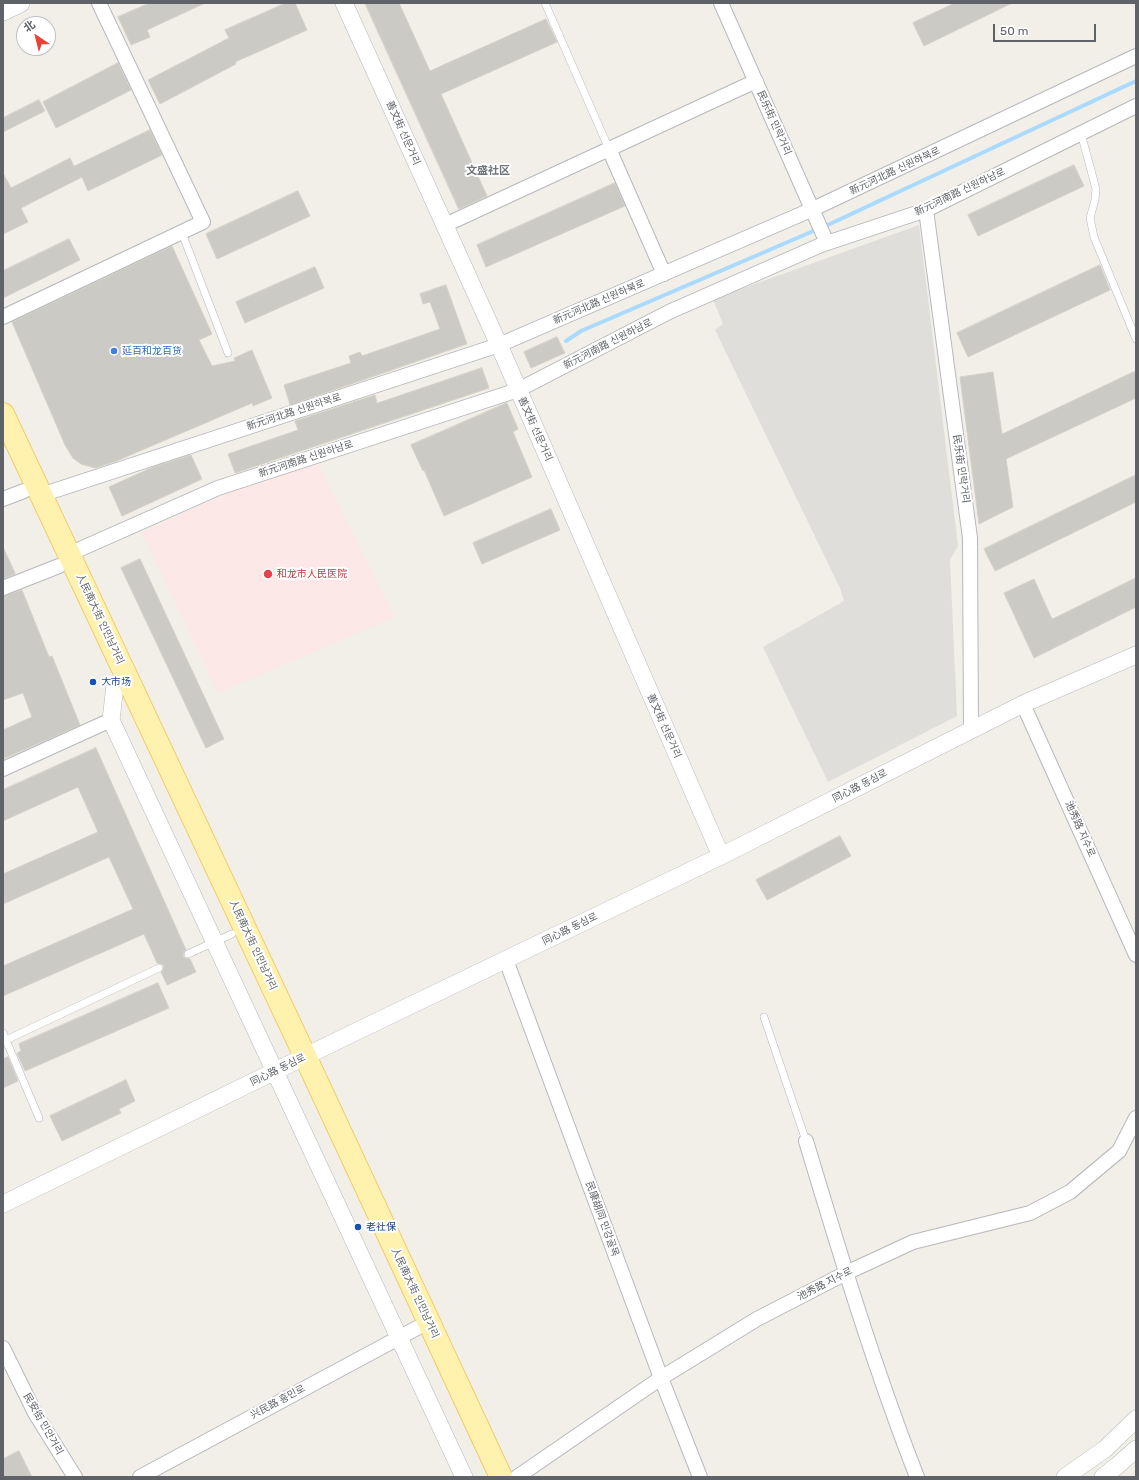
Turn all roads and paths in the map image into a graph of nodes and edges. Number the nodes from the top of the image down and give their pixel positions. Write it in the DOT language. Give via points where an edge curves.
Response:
graph roads {
  1 [pos="20,3"];
  2 [pos="99,3"];
  3 [pos="344,3"];
  4 [pos="545,3"];
  5 [pos="721,3"];
  6 [pos="3,11"];
  7 [pos="1136,56"];
  8 [pos="756,81"];
  9 [pos="1136,106"];
  10 [pos="1081,133"];
  11 [pos="609,149"];
  12 [pos="926,210"];
  13 [pos="815,214"];
  14 [pos="444,225"];
  15 [pos="182,233"];
  16 [pos="825,240"];
  17 [pos="664,274"];
  18 [pos="3,317"];
  19 [pos="1136,339"];
  20 [pos="499,345"];
  21 [pos="228,353"];
  22 [pos="518,390"];
  23 [pos="3,414"];
  24 [pos="3,446"];
  25 [pos="33,493"];
  26 [pos="3,499"];
  27 [pos="64,560"];
  28 [pos="3,588"];
  29 [pos="1136,655"];
  30 [pos="115,686"];
  31 [pos="1023,704"];
  32 [pos="111,720"];
  33 [pos="971,731"];
  34 [pos="3,769"];
  35 [pos="721,856"];
  36 [pos="223,938"];
  37 [pos="188,954"];
  38 [pos="1136,955"];
  39 [pos="506,960"];
  40 [pos="159,968"];
  41 [pos="764,1017"];
  42 [pos="4,1037"];
  43 [pos="291,1064"];
  44 [pos="39,1118"];
  45 [pos="1136,1118"];
  46 [pos="806,1142"];
  47 [pos="3,1204"];
  48 [pos="846,1273"];
  49 [pos="408,1332"];
  50 [pos="3,1348"];
  51 [pos="661,1378"];
  52 [pos="1136,1419"];
  53 [pos="1136,1449"];
  54 [pos="75,1477"];
  55 [pos="140,1477"];
  56 [pos="464,1477"];
  57 [pos="486,1477"];
  58 [pos="501,1477"];
  59 [pos="517,1477"];
  60 [pos="700,1477"];
  61 [pos="917,1477"];
  62 [pos="1065,1477"];
  63 [pos="1103,1477"];
  1 -- 6 [label="main road"];
  2 -- 15 [label="street" via="203,222"];
  3 -- 14 [label="street, 善文街 선문거리"];
  4 -- 11 [label="lane"];
  5 -- 8 [label="street, 民乐街 민락거리"];
  7 -- 13 [label="street, 新元河北路 신원하북로"];
  8 -- 11 [label="street"];
  8 -- 13 [label="street, 民乐街 민락거리"];
  9 -- 10 [label="street, 新元河南路 신원하남로"];
  10 -- 12 [label="street, 新元河南路 신원하남로"];
  10 -- 19 [label="lane" via="1096,189 1090,218 1094,237"];
  11 -- 14 [label="street"];
  11 -- 17 [label="street"];
  12 -- 16 [label="street, 新元河南路 신원하남로"];
  12 -- 33 [label="street, 民乐街 민락거리" via="970,538"];
  13 -- 16 [label="street, 民乐街 민락거리"];
  13 -- 17 [label="street, 新元河北路 신원하북로"];
  14 -- 20 [label="street, 善文街 선문거리"];
  15 -- 18 [label="street"];
  15 -- 21 [label="lane"];
  16 -- 22 [label="street, 新元河南路 신원하남로" via="669,312"];
  17 -- 20 [label="street, 新元河北路 신원하북로"];
  20 -- 22 [label="street, 善文街 선문거리"];
  20 -- 25 [label="street, 新元河北路 신원하북로"];
  22 -- 27 [label="street, 新元河南路 신원하남로" via="218,488"];
  22 -- 35 [label="street, 善文街 선문거리"];
  23 -- 25 [label="main road, 人民南大街 인민남거리"];
  24 -- 25 [label="main road, 人民南大街 인민남거리"];
  25 -- 26 [label="street, 新元河北路 신원하북로"];
  25 -- 27 [label="main road, 人民南大街 인민남거리"];
  27 -- 28 [label="street, 新元河南路 신원하남로"];
  27 -- 30 [label="main road, 人民南大街 인민남거리"];
  27 -- 43 [label="main road, 人民南大街 인민남거리"];
  29 -- 31 [label="street, 同心路 동심로"];
  30 -- 32 [label="street"];
  30 -- 36 [label="main road, 人民南大街 인민남거리"];
  31 -- 33 [label="street, 同心路 동심로"];
  31 -- 38 [label="street, 池秀路 지수로"];
  32 -- 34 [label="street"];
  32 -- 36 [label="street, 人民南大街 인민남거리"];
  33 -- 35 [label="street, 同心路 동심로"];
  35 -- 39 [label="street, 同心路 동심로"];
  36 -- 37 [label="lane"];
  36 -- 43 [label="main road, 人民南大街 인민남거리"];
  39 -- 43 [label="street, 同心路 동심로"];
  39 -- 51 [label="street, 民康胡同 민강골목"];
  40 -- 42 [label="lane"];
  41 -- 46 [label="lane"];
  42 -- 44 [label="lane"];
  43 -- 47 [label="street, 同心路 동심로"];
  43 -- 49 [label="main road, 人民南大街 인민남거리"];
  43 -- 58 [label="main road, 人民南大街 인민남거리"];
  45 -- 48 [label="street, 池秀路 지수로" via="1119,1151 1070,1192 1030,1213 913,1242"];
  46 -- 48 [label="street"];
  48 -- 51 [label="street, 池秀路 지수로" via="757,1319"];
  48 -- 61 [label="street"];
  49 -- 55 [label="street, 兴民路 흥민로"];
  49 -- 56 [label="street, 人民南大街 인민남거리"];
  49 -- 57 [label="main road, 人民南大街 인민남거리"];
  50 -- 54 [label="street, 民安街 민안거리" via="35,1413"];
  51 -- 59 [label="street, 池秀路 지수로"];
  51 -- 60 [label="street, 民康胡同 민강골목"];
  52 -- 62 [label="street" via="1105,1449"];
  53 -- 63 [label="street"];
}
